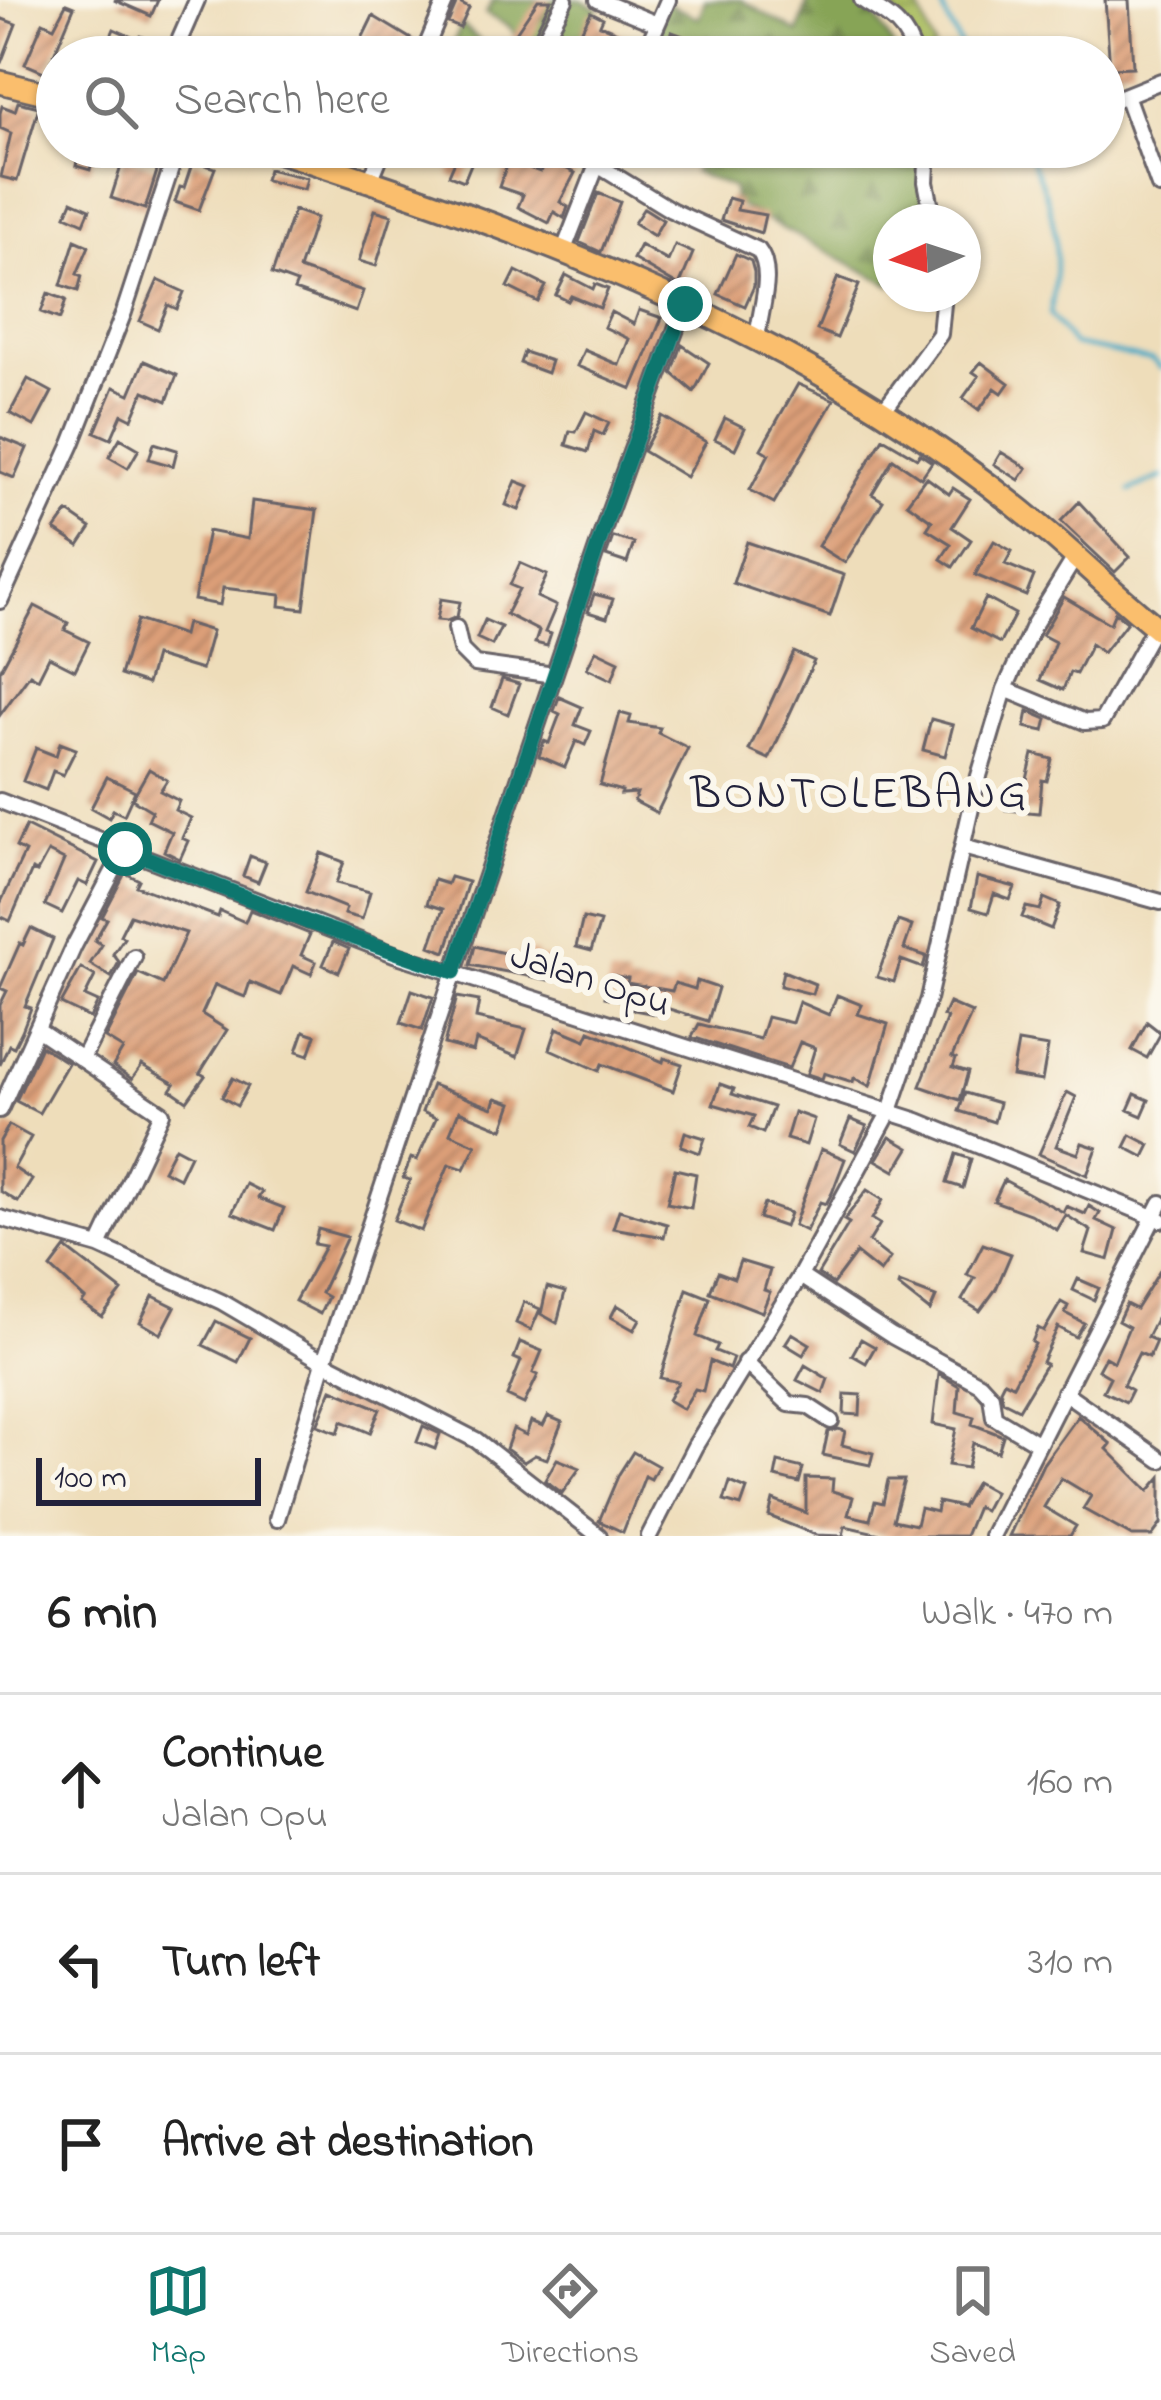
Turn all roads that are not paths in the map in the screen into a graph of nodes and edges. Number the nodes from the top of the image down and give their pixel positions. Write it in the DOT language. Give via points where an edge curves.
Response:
graph roads {
  1 [pos="197,0"];
  2 [pos="446,0"];
  3 [pos="565,0"];
  4 [pos="598,0"];
  5 [pos="668,0"];
  6 [pos="862,0"];
  7 [pos="657,24"];
  8 [pos="181,36"];
  9 [pos="431,36"];
  10 [pos="546,36"];
  11 [pos="652,36"];
  12 [pos="909,36"];
  13 [pos="1161,81"];
  14 [pos="0,82"];
  15 [pos="36,91"];
  16 [pos="1126,95"];
  17 [pos="171,168"];
  18 [pos="329,168"];
  19 [pos="375,168"];
  20 [pos="595,168"];
  21 [pos="601,168"];
  22 [pos="927,168"];
  23 [pos="370,181"];
  24 [pos="1159,186"];
  25 [pos="930,204"];
  26 [pos="562,252"];
  27 [pos="685,304"];
  28 [pos="942,312"];
  29 [pos="757,342"];
  30 [pos="883,412"];
  31 [pos="1076,556"];
  32 [pos="0,601"];
  33 [pos="457,628"];
  34 [pos="1158,629"];
  35 [pos="554,675"];
  36 [pos="1005,689"];
  37 [pos="0,801"];
  38 [pos="964,848"];
  39 [pos="125,849"];
  40 [pos="1161,902"];
  41 [pos="134,957"];
  42 [pos="454,972"];
  43 [pos="37,1029"];
  44 [pos="83,1057"];
  45 [pos="0,1110"];
  46 [pos="890,1112"];
  47 [pos="1159,1213"];
  48 [pos="0,1218"];
  49 [pos="98,1246"];
  50 [pos="800,1276"];
  51 [pos="324,1362"];
  52 [pos="745,1362"];
  53 [pos="1064,1392"];
  54 [pos="831,1421"];
  55 [pos="1037,1443"];
  56 [pos="1161,1460"];
  57 [pos="277,1519"];
  58 [pos="599,1536"];
  59 [pos="649,1536"];
  60 [pos="992,1536"];
  1 -- 8 [label="street"];
  2 -- 9 [label="street"];
  3 -- 10 [label="street"];
  4 -- 7 [label="street"];
  5 -- 7 [label="street"];
  6 -- 12 [label="street"];
  7 -- 11 [label="street"];
  13 -- 16 [label="street"];
  14 -- 15 [label="main road"];
  16 -- 24 [label="street"];
  17 -- 32 [label="street" via="72,445"];
  18 -- 23 [label="main road"];
  19 -- 23 [label="street"];
  20 -- 26 [label="street"];
  21 -- 29 [label="street" via="758,250 766,279"];
  22 -- 25 [label="street"];
  23 -- 26 [label="main road"];
  26 -- 27 [label="main road"];
  27 -- 29 [label="main road"];
  27 -- 35 [label="street"];
  28 -- 30 [label="street" via="940,334"];
  29 -- 30 [label="main road"];
  30 -- 31 [label="main road"];
  31 -- 34 [label="main road"];
  31 -- 36 [label="street"];
  33 -- 35 [label="street" via="461,650 475,664"];
  34 -- 36 [label="street" via="1102,722"];
  35 -- 42 [label="street"];
  36 -- 38 [label="street"];
  37 -- 39 [label="street, Jalan Opu"];
  38 -- 40 [label="street"];
  38 -- 46 [label="street" via="928,999"];
  39 -- 42 [label="street, Jalan Opu"];
  39 -- 43 [label="street"];
  41 -- 44 [label="street"];
  42 -- 46 [label="street, Jalan Opu"];
  42 -- 51 [label="street"];
  43 -- 44 [label="street"];
  43 -- 45 [label="street"];
  44 -- 49 [label="street" via="162,1113"];
  46 -- 47 [label="street, Jalan Opu"];
  46 -- 50 [label="street"];
  47 -- 53 [label="street"];
  48 -- 49 [label="street"];
  49 -- 51 [label="street"];
  50 -- 52 [label="street"];
  50 -- 55 [label="street" via="980,1384 994,1417"];
  51 -- 57 [label="street"];
  51 -- 58 [label="street" via="476,1440"];
  52 -- 54 [label="street" via="789,1404"];
  52 -- 59 [label="street"];
  53 -- 55 [label="street"];
  53 -- 56 [label="street"];
  55 -- 60 [label="street"];
}
